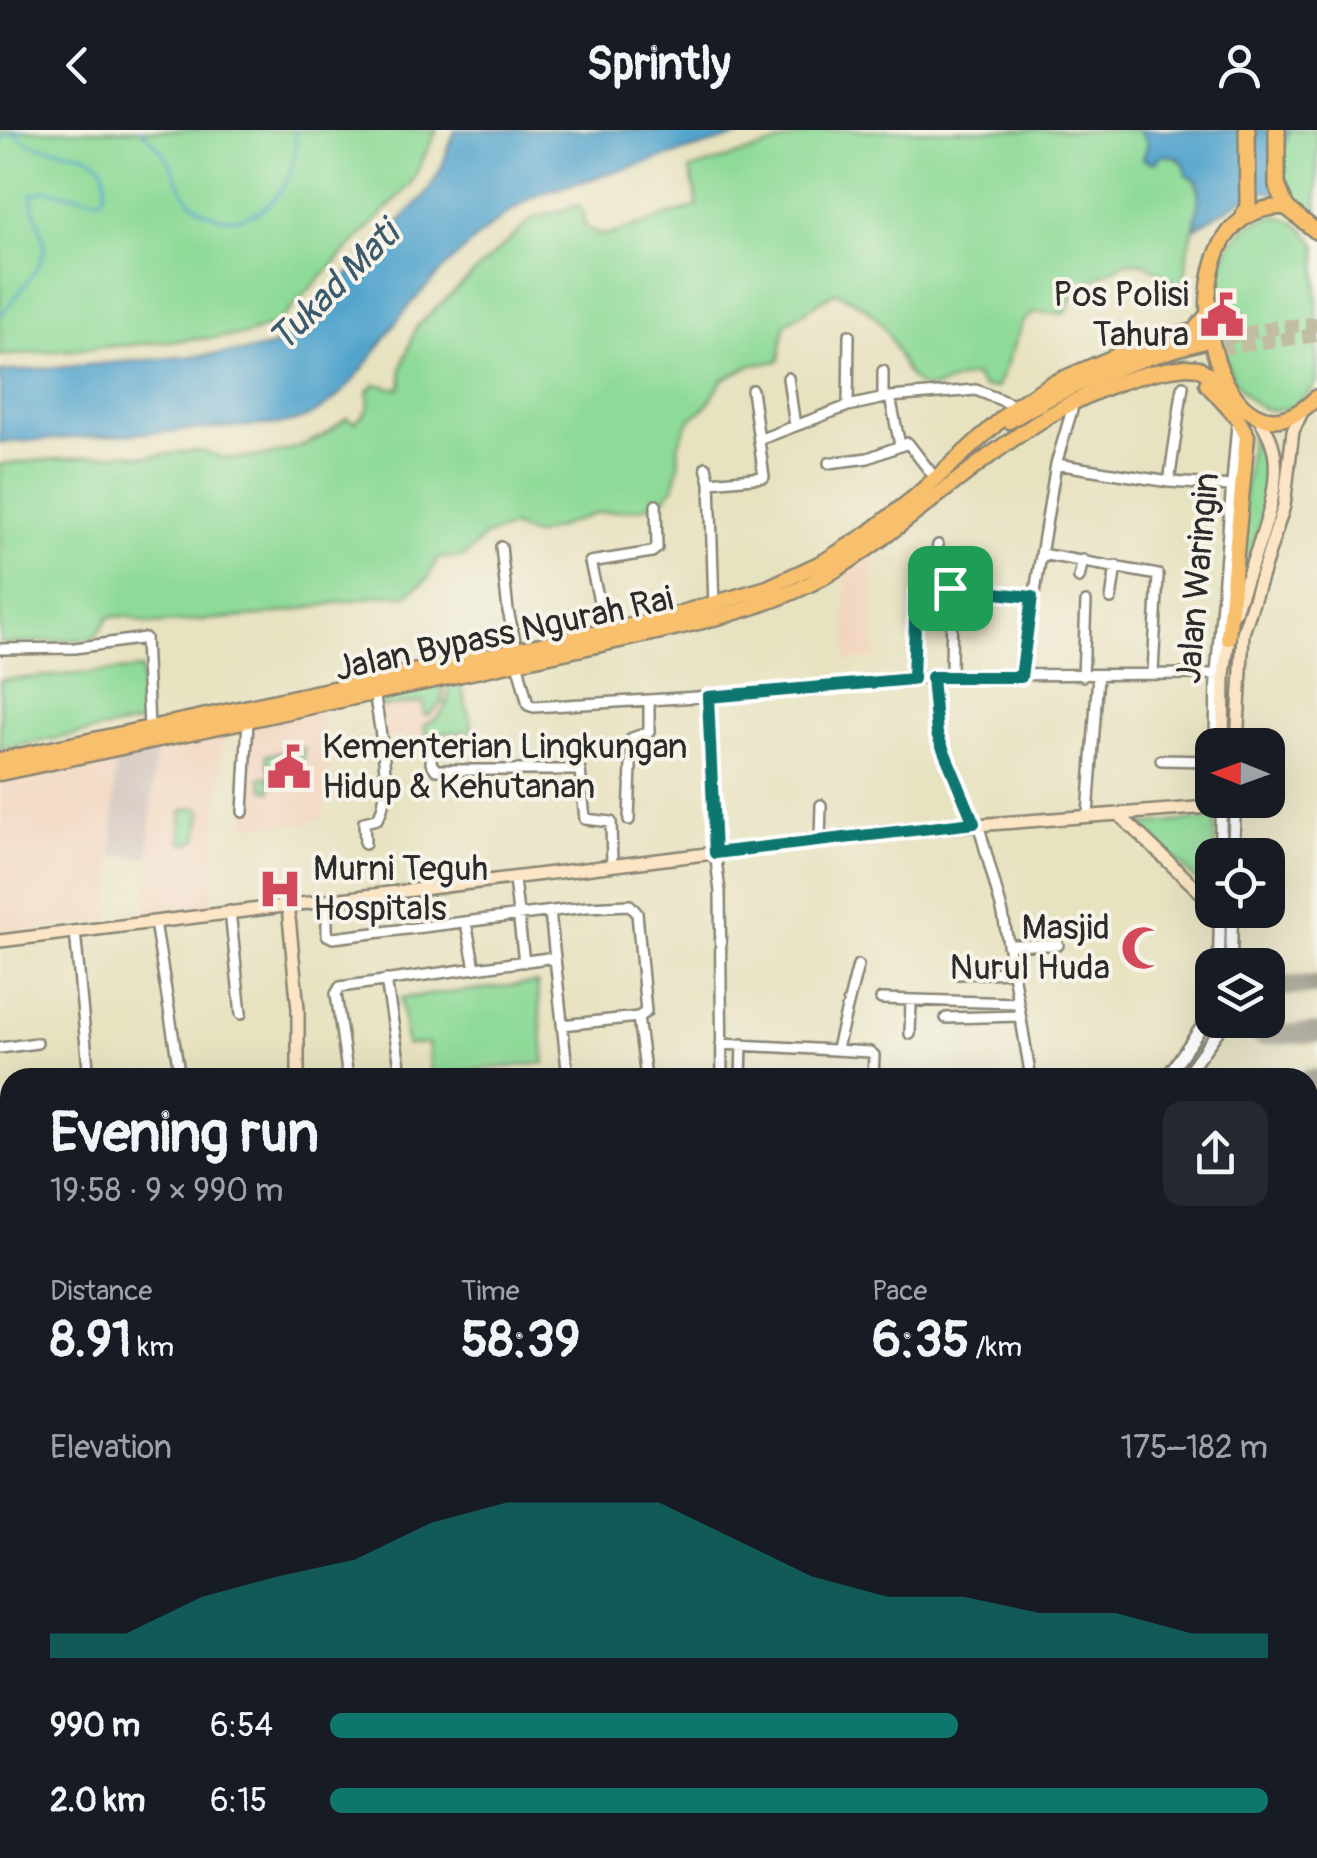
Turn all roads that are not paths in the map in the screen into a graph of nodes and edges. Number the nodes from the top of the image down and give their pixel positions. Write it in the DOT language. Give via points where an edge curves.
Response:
graph roads {
  1 [pos="1247,130"];
  2 [pos="1256,130"];
  3 [pos="1269,130"];
  4 [pos="1277,130"];
  5 [pos="1265,205"];
  6 [pos="1317,232"];
  7 [pos="1208,314"];
  8 [pos="848,335"];
  9 [pos="1176,368"];
  10 [pos="883,371"];
  11 [pos="788,378"];
  12 [pos="1183,386"];
  13 [pos="1228,389"];
  14 [pos="752,390"];
  15 [pos="1317,397"];
  16 [pos="887,398"];
  17 [pos="1074,403"];
  18 [pos="848,406"];
  19 [pos="1016,406"];
  20 [pos="1302,412"];
  21 [pos="1236,416"];
  22 [pos="1258,416"];
  23 [pos="795,426"];
  24 [pos="761,440"];
  25 [pos="900,445"];
  26 [pos="974,446"];
  27 [pos="980,460"];
  28 [pos="829,463"];
  29 [pos="1056,464"];
  30 [pos="706,467"];
  31 [pos="936,478"];
  32 [pos="710,482"];
  33 [pos="1169,482"];
  34 [pos="1232,486"];
  35 [pos="656,505"];
  36 [pos="938,546"];
  37 [pos="501,547"];
  38 [pos="1040,554"];
  39 [pos="1082,560"];
  40 [pos="1116,566"];
  41 [pos="1079,578"];
  42 [pos="929,592"];
  43 [pos="952,593"];
  44 [pos="1032,597"];
  45 [pos="1110,599"];
  46 [pos="1086,602"];
  47 [pos="714,604"];
  48 [pos="1226,610"];
  49 [pos="606,630"];
  50 [pos="1228,638"];
  51 [pos="0,649"];
  52 [pos="517,655"];
  53 [pos="1153,673"];
  54 [pos="1220,674"];
  55 [pos="1098,675"];
  56 [pos="950,676"];
  57 [pos="1083,676"];
  58 [pos="932,677"];
  59 [pos="1021,677"];
  60 [pos="913,679"];
  61 [pos="374,691"];
  62 [pos="708,697"];
  63 [pos="649,701"];
  64 [pos="248,721"];
  65 [pos="192,725"];
  66 [pos="150,727"];
  67 [pos="1216,728"];
  68 [pos="1222,728"];
  69 [pos="1239,728"];
  70 [pos="432,744"];
  71 [pos="0,760"];
  72 [pos="1161,760"];
  73 [pos="1195,761"];
  74 [pos="0,773"];
  75 [pos="821,805"];
  76 [pos="1195,806"];
  77 [pos="243,812"];
  78 [pos="1118,814"];
  79 [pos="1088,815"];
  80 [pos="629,820"];
  81 [pos="976,823"];
  82 [pos="820,840"];
  83 [pos="365,844"];
  84 [pos="715,853"];
  85 [pos="612,866"];
  86 [pos="514,880"];
  87 [pos="1195,887"];
  88 [pos="327,902"];
  89 [pos="288,907"];
  90 [pos="230,912"];
  91 [pos="550,912"];
  92 [pos="518,916"];
  93 [pos="155,922"];
  94 [pos="466,923"];
  95 [pos="75,931"];
  96 [pos="0,941"];
  97 [pos="1008,945"];
  98 [pos="1058,945"];
  99 [pos="553,961"];
  100 [pos="524,962"];
  101 [pos="858,965"];
  102 [pos="475,968"];
  103 [pos="1012,972"];
  104 [pos="958,974"];
  105 [pos="386,980"];
  106 [pos="881,999"];
  107 [pos="912,1002"];
  108 [pos="1018,1003"];
  109 [pos="241,1014"];
  110 [pos="1020,1016"];
  111 [pos="638,1017"];
  112 [pos="946,1018"];
  113 [pos="562,1025"];
  114 [pos="910,1034"];
  115 [pos="1195,1036"];
  116 [pos="1213,1038"];
  117 [pos="37,1042"];
  118 [pos="721,1044"];
  119 [pos="742,1044"];
  120 [pos="0,1048"];
  121 [pos="837,1048"];
  122 [pos="1186,1049"];
  123 [pos="1199,1058"];
  124 [pos="89,1068"];
  125 [pos="178,1068"];
  126 [pos="298,1068"];
  127 [pos="347,1068"];
  128 [pos="400,1068"];
  129 [pos="567,1068"];
  130 [pos="645,1068"];
  131 [pos="722,1068"];
  132 [pos="741,1068"];
  133 [pos="873,1068"];
  134 [pos="1029,1068"];
  135 [pos="1173,1068"];
  136 [pos="1192,1068"];
  1 -- 5 [label="highway"];
  2 -- 5 [label="highway"];
  3 -- 5 [label="highway"];
  4 -- 5 [label="highway" via="1277,185"];
  5 -- 6 [label="highway"];
  5 -- 7 [label="highway" via="1218,252"];
  7 -- 13 [label="highway"];
  7 -- 19 [label="highway" via="1194,330 1097,362"];
  8 -- 18 [label="street"];
  9 -- 13 [label="highway" via="1199,368"];
  9 -- 17 [label="highway" via="1108,386"];
  9 -- 21 [label="highway" via="1202,380"];
  10 -- 16 [label="street"];
  11 -- 23 [label="street"];
  12 -- 33 [label="street"];
  13 -- 22 [label="highway"];
  14 -- 24 [label="street"];
  15 -- 20 [label="highway"];
  16 -- 18 [label="street"];
  16 -- 19 [label="street" via="976,390"];
  16 -- 25 [label="street"];
  17 -- 27 [label="highway"];
  17 -- 29 [label="street"];
  18 -- 23 [label="street"];
  19 -- 26 [label="highway"];
  20 -- 22 [label="highway" via="1283,419"];
  20 -- 69 [label="main road" via="1293,432 1284,506 1243,632"];
  21 -- 34 [label="street, Jalan Waringin"];
  21 -- 48 [label="highway" via="1247,436"];
  22 -- 50 [label="main road" via="1272,442 1276,470"];
  23 -- 24 [label="street"];
  24 -- 32 [label="street" via="762,480"];
  25 -- 28 [label="street"];
  25 -- 31 [label="street" via="911,444"];
  26 -- 27 [label="highway" via="1102,372 1202,346 1062,401"];
  26 -- 31 [label="highway, Jalan Bypass Ngurah Rai"];
  27 -- 52 [label="highway, Jalan Bypass Ngurah Rai" via="867,549 793,591 724,616"];
  29 -- 33 [label="street"];
  29 -- 38 [label="street"];
  30 -- 32 [label="street"];
  31 -- 47 [label="highway, Jalan Bypass Ngurah Rai" via="825,561"];
  32 -- 47 [label="street"];
  33 -- 34 [label="street"];
  34 -- 48 [label="street, Jalan Waringin"];
  35 -- 49 [label="street" via="657,548 590,562"];
  36 -- 42 [label="street"];
  37 -- 52 [label="street"];
  38 -- 39 [label="street"];
  38 -- 44 [label="street"];
  39 -- 40 [label="street"];
  39 -- 41 [label="street"];
  40 -- 45 [label="street"];
  40 -- 53 [label="street" via="1158,575"];
  42 -- 44 [label="street" via="969,588"];
  42 -- 60 [label="street" via="916,592"];
  43 -- 56 [label="street"];
  44 -- 59 [label="street"];
  46 -- 57 [label="street"];
  47 -- 49 [label="highway, Jalan Bypass Ngurah Rai"];
  48 -- 50 [label="highway"];
  48 -- 54 [label="street, Jalan Waringin"];
  49 -- 52 [label="highway, Jalan Bypass Ngurah Rai"];
  50 -- 54 [label="main road"];
  51 -- 66 [label="street" via="145,638"];
  52 -- 61 [label="highway, Jalan Bypass Ngurah Rai"];
  52 -- 63 [label="street" via="530,706"];
  52 -- 65 [label="highway, Jalan Bypass Ngurah Rai"];
  53 -- 54 [label="street"];
  53 -- 55 [label="street"];
  54 -- 67 [label="street, Jalan Waringin"];
  54 -- 68 [label="main road"];
  55 -- 57 [label="street"];
  55 -- 79 [label="street"];
  56 -- 58 [label="street"];
  56 -- 59 [label="street"];
  57 -- 59 [label="street"];
  58 -- 60 [label="street"];
  58 -- 81 [label="street" via="937,734"];
  60 -- 62 [label="street"];
  61 -- 64 [label="highway, Jalan Bypass Ngurah Rai"];
  61 -- 83 [label="street" via="384,758 382,812 364,822"];
  62 -- 63 [label="street"];
  62 -- 84 [label="street"];
  63 -- 80 [label="street" via="649,733 632,738"];
  64 -- 65 [label="highway, Jalan Bypass Ngurah Rai"];
  64 -- 77 [label="street"];
  65 -- 66 [label="highway, Jalan Bypass Ngurah Rai"];
  65 -- 74 [label="highway, Jalan Bypass Ngurah Rai"];
  66 -- 71 [label="highway, Jalan Bypass Ngurah Rai"];
  70 -- 85 [label="street" via="436,770 580,770 585,819 610,822"];
  72 -- 73 [label="street"];
  75 -- 82 [label="street"];
  76 -- 78 [label="main road"];
  78 -- 79 [label="main road"];
  78 -- 87 [label="main road"];
  79 -- 81 [label="main road"];
  81 -- 82 [label="main road"];
  81 -- 97 [label="street"];
  82 -- 84 [label="main road"];
  84 -- 85 [label="main road"];
  84 -- 118 [label="street"];
  85 -- 86 [label="main road"];
  86 -- 88 [label="main road"];
  86 -- 92 [label="street"];
  88 -- 89 [label="main road"];
  88 -- 94 [label="street" via="327,934 333,938"];
  89 -- 90 [label="main road"];
  89 -- 126 [label="main road"];
  90 -- 93 [label="main road"];
  90 -- 109 [label="street"];
  91 -- 92 [label="street"];
  91 -- 99 [label="street"];
  91 -- 111 [label="street" via="634,908 647,1008"];
  92 -- 94 [label="street"];
  92 -- 100 [label="street"];
  93 -- 95 [label="main road"];
  93 -- 125 [label="street"];
  94 -- 102 [label="street"];
  95 -- 96 [label="main road"];
  95 -- 124 [label="street"];
  97 -- 98 [label="street"];
  97 -- 103 [label="street"];
  99 -- 100 [label="street"];
  99 -- 113 [label="street"];
  100 -- 102 [label="street"];
  101 -- 121 [label="street"];
  102 -- 105 [label="street"];
  103 -- 104 [label="street"];
  103 -- 108 [label="street"];
  105 -- 127 [label="street" via="337,990"];
  105 -- 128 [label="street"];
  106 -- 107 [label="street"];
  107 -- 108 [label="street"];
  107 -- 114 [label="street"];
  108 -- 110 [label="street"];
  110 -- 112 [label="street"];
  110 -- 134 [label="street"];
  111 -- 113 [label="street"];
  111 -- 130 [label="street"];
  113 -- 129 [label="street"];
  115 -- 122 [label="street"];
  116 -- 123 [label="street"];
  117 -- 120 [label="street"];
  118 -- 119 [label="street"];
  118 -- 131 [label="street"];
  119 -- 121 [label="street"];
  119 -- 132 [label="street"];
  121 -- 133 [label="street" via="872,1052"];
  122 -- 123 [label="street"];
  122 -- 135 [label="street"];
  123 -- 136 [label="street"];
}
